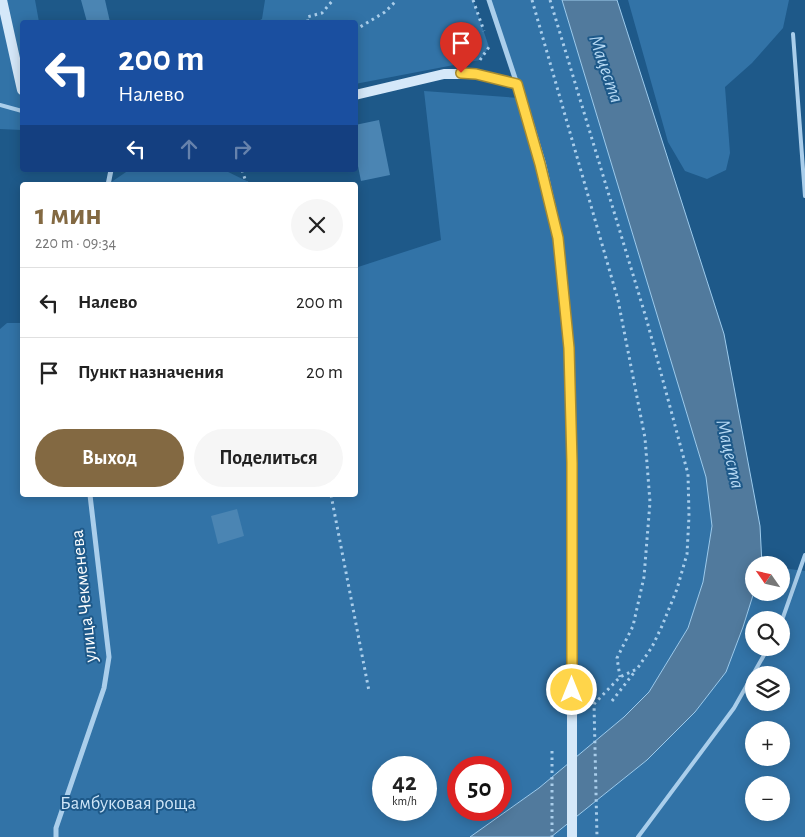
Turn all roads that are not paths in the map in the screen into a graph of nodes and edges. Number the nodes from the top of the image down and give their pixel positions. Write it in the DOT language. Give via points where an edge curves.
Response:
graph roads {
  1 [pos="2,0"];
  2 [pos="488,0"];
  3 [pos="793,34"];
  4 [pos="20,81"];
  5 [pos="517,84"];
  6 [pos="358,94"];
  7 [pos="0,105"];
  8 [pos="20,110"];
  9 [pos="805,196"];
  10 [pos="90,497"];
  11 [pos="805,555"];
  12 [pos="785,611"];
  13 [pos="763,656"];
  14 [pos="56,837"];
  15 [pos="572,837"];
  16 [pos="638,837"];
  1 -- 4 [label="main road"];
  2 -- 5 [label="street"];
  3 -- 9 [label="lane"];
  5 -- 6 [label="main road" via="476,74 444,74"];
  5 -- 15 [label="main road" via="558,238 569,348"];
  7 -- 8 [label="lane"];
  10 -- 14 [label="street, улица Чекменева" via="108,657 104,688 56,828"];
  11 -- 12 [label="lane"];
  13 -- 16 [label="lane" via="734,708"];
}
